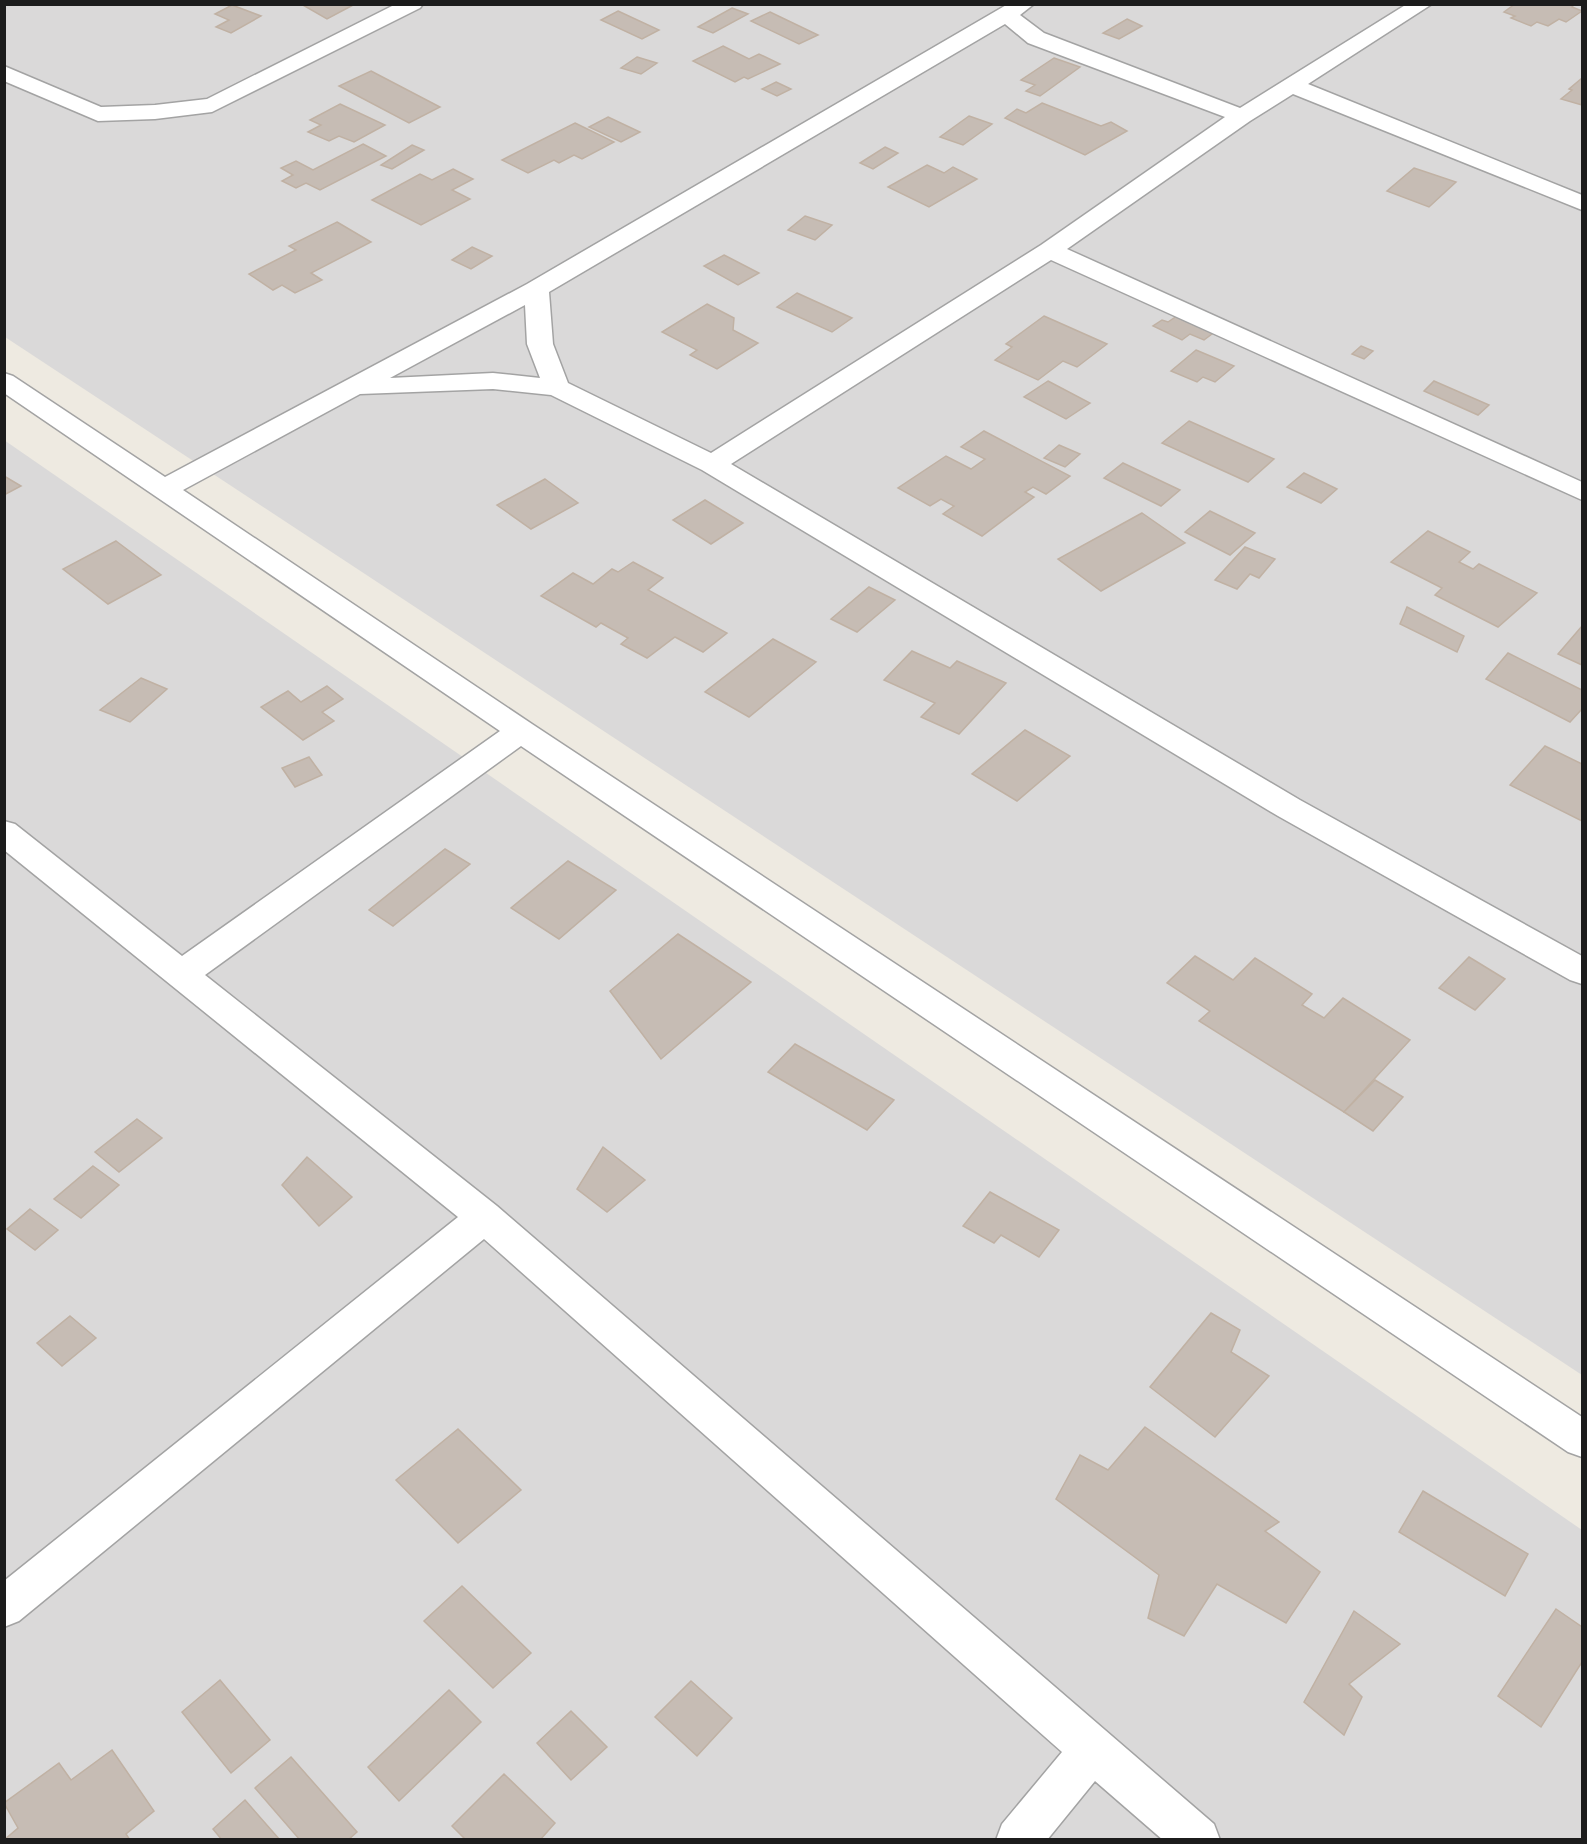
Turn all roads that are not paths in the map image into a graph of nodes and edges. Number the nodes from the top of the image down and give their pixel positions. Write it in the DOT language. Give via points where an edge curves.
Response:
graph roads {
  1 [pos="413,4"];
  2 [pos="1422,4"];
  3 [pos="1015,9"];
  4 [pos="4,72"];
  5 [pos="1291,85"];
  6 [pos="1242,116"];
  7 [pos="1582,203"];
  8 [pos="1050,250"];
  9 [pos="536,290"];
  10 [pos="4,381"];
  11 [pos="353,387"];
  12 [pos="557,388"];
  13 [pos="712,464"];
  14 [pos="166,488"];
  15 [pos="1582,492"];
  16 [pos="522,731"];
  17 [pos="8,840"];
  18 [pos="1582,971"];
  19 [pos="183,973"];
  20 [pos="484,1217"];
  21 [pos="1582,1439"];
  22 [pos="4,1607"];
  23 [pos="1092,1750"];
  24 [pos="1018,1839"];
  25 [pos="1198,1839"];
  1 -- 4 [label="street" via="212,105 98,114"];
  2 -- 5 [label="street"];
  3 -- 6 [label="street" via="1036,38"];
  3 -- 9 [label="street"];
  5 -- 6 [label="street"];
  5 -- 7 [label="street"];
  6 -- 8 [label="street"];
  8 -- 13 [label="street"];
  8 -- 15 [label="street"];
  9 -- 11 [label="street"];
  9 -- 12 [label="street" via="540,344"];
  10 -- 14 [label="street"];
  11 -- 12 [label="street" via="494,381"];
  11 -- 14 [label="street"];
  12 -- 13 [label="street"];
  13 -- 18 [label="street" via="1289,808"];
  14 -- 16 [label="street"];
  16 -- 19 [label="street"];
  16 -- 21 [label="street"];
  17 -- 19 [label="street"];
  19 -- 20 [label="street"];
  20 -- 22 [label="street"];
  20 -- 23 [label="street"];
  23 -- 24 [label="street"];
  23 -- 25 [label="street"];
}
